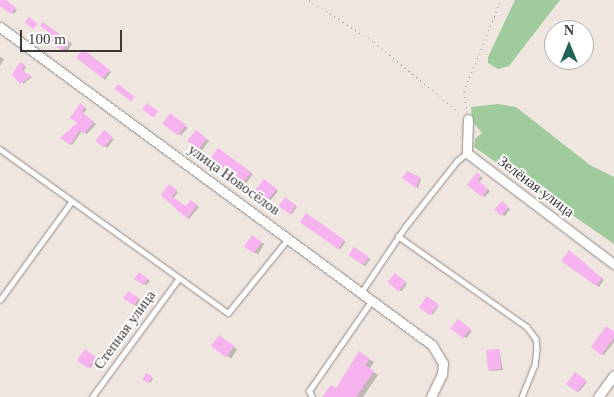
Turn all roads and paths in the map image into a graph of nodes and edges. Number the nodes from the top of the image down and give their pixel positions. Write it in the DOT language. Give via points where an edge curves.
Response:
graph roads {
  1 [pos="309,0"];
  2 [pos="500,0"];
  3 [pos="0,27"];
  4 [pos="468,119"];
  5 [pos="0,149"];
  6 [pos="467,153"];
  7 [pos="72,201"];
  8 [pos="398,236"];
  9 [pos="289,238"];
  10 [pos="614,264"];
  11 [pos="179,278"];
  12 [pos="362,291"];
  13 [pos="372,299"];
  14 [pos="0,300"];
  15 [pos="614,375"];
  16 [pos="92,397"];
  17 [pos="312,397"];
  18 [pos="431,397"];
  19 [pos="522,397"];
  20 [pos="598,397"];
  1 -- 4 [label="path" via="374,42"];
  2 -- 4 [label="path" via="464,90"];
  3 -- 9 [label="street, улица Новосёлов"];
  4 -- 6 [label="street"];
  5 -- 7 [label="lane"];
  6 -- 8 [label="lane" via="456,161"];
  6 -- 10 [label="street, Зелёная улица"];
  7 -- 11 [label="lane"];
  7 -- 14 [label="lane"];
  8 -- 12 [label="lane"];
  8 -- 19 [label="lane" via="527,327 536,339 537,349"];
  9 -- 11 [label="lane" via="228,313"];
  9 -- 12 [label="street, улица Новосёлов"];
  11 -- 16 [label="lane, Степная улица"];
  12 -- 13 [label="street, улица Новосёлов"];
  13 -- 17 [label="lane" via="309,391"];
  13 -- 18 [label="street, улица Новосёлов" via="432,345 443,363 442,374"];
  15 -- 20 [label="street"];
}
